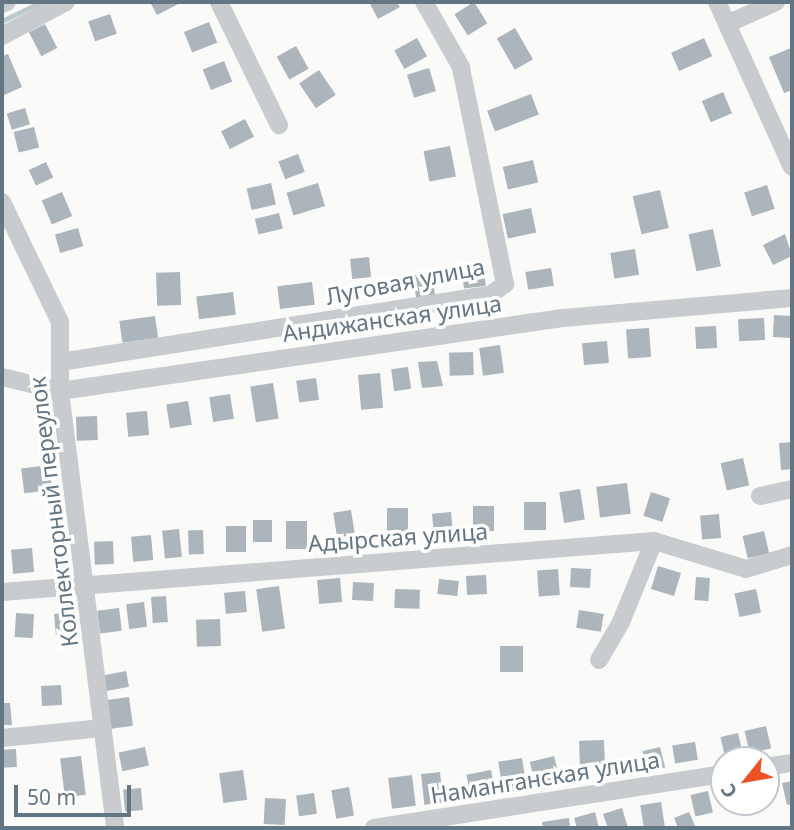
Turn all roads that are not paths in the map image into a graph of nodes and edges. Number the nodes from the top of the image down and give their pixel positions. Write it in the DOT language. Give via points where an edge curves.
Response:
graph roads {
  1 [pos="7,2"];
  2 [pos="66,2"];
  3 [pos="219,2"];
  4 [pos="424,2"];
  5 [pos="718,2"];
  6 [pos="776,2"];
  7 [pos="2,4"];
  8 [pos="727,24"];
  9 [pos="2,36"];
  10 [pos="279,125"];
  11 [pos="792,167"];
  12 [pos="2,202"];
  13 [pos="792,298"];
  14 [pos="61,362"];
  15 [pos="2,377"];
  16 [pos="60,391"];
  17 [pos="792,489"];
  18 [pos="760,496"];
  19 [pos="654,541"];
  20 [pos="792,555"];
  21 [pos="86,585"];
  22 [pos="2,592"];
  23 [pos="599,660"];
  24 [pos="103,728"];
  25 [pos="2,738"];
  26 [pos="710,776"];
  27 [pos="115,828"];
  28 [pos="374,828"];
  1 -- 7 [label="street"];
  2 -- 9 [label="street"];
  3 -- 10 [label="street"];
  4 -- 14 [label="street, Луговая улица" via="461,66 505,284 490,295"];
  5 -- 8 [label="street"];
  6 -- 8 [label="street"];
  8 -- 11 [label="street"];
  12 -- 14 [label="street, Коллекторный переулок" via="60,322"];
  13 -- 16 [label="street, Андижанская улица" via="563,318"];
  14 -- 16 [label="street, Коллекторный переулок"];
  15 -- 16 [label="street, Андижанская улица"];
  16 -- 21 [label="street, Коллекторный переулок"];
  17 -- 18 [label="street"];
  19 -- 20 [label="street, Адырская улица" via="746,569"];
  19 -- 21 [label="street, Адырская улица"];
  19 -- 23 [label="street" via="621,622"];
  21 -- 22 [label="street, Адырская улица"];
  21 -- 24 [label="street, Коллекторный переулок"];
  24 -- 25 [label="street"];
  24 -- 27 [label="street, Коллекторный переулок"];
  26 -- 28 [label="street, Наманганская улица"];
}
